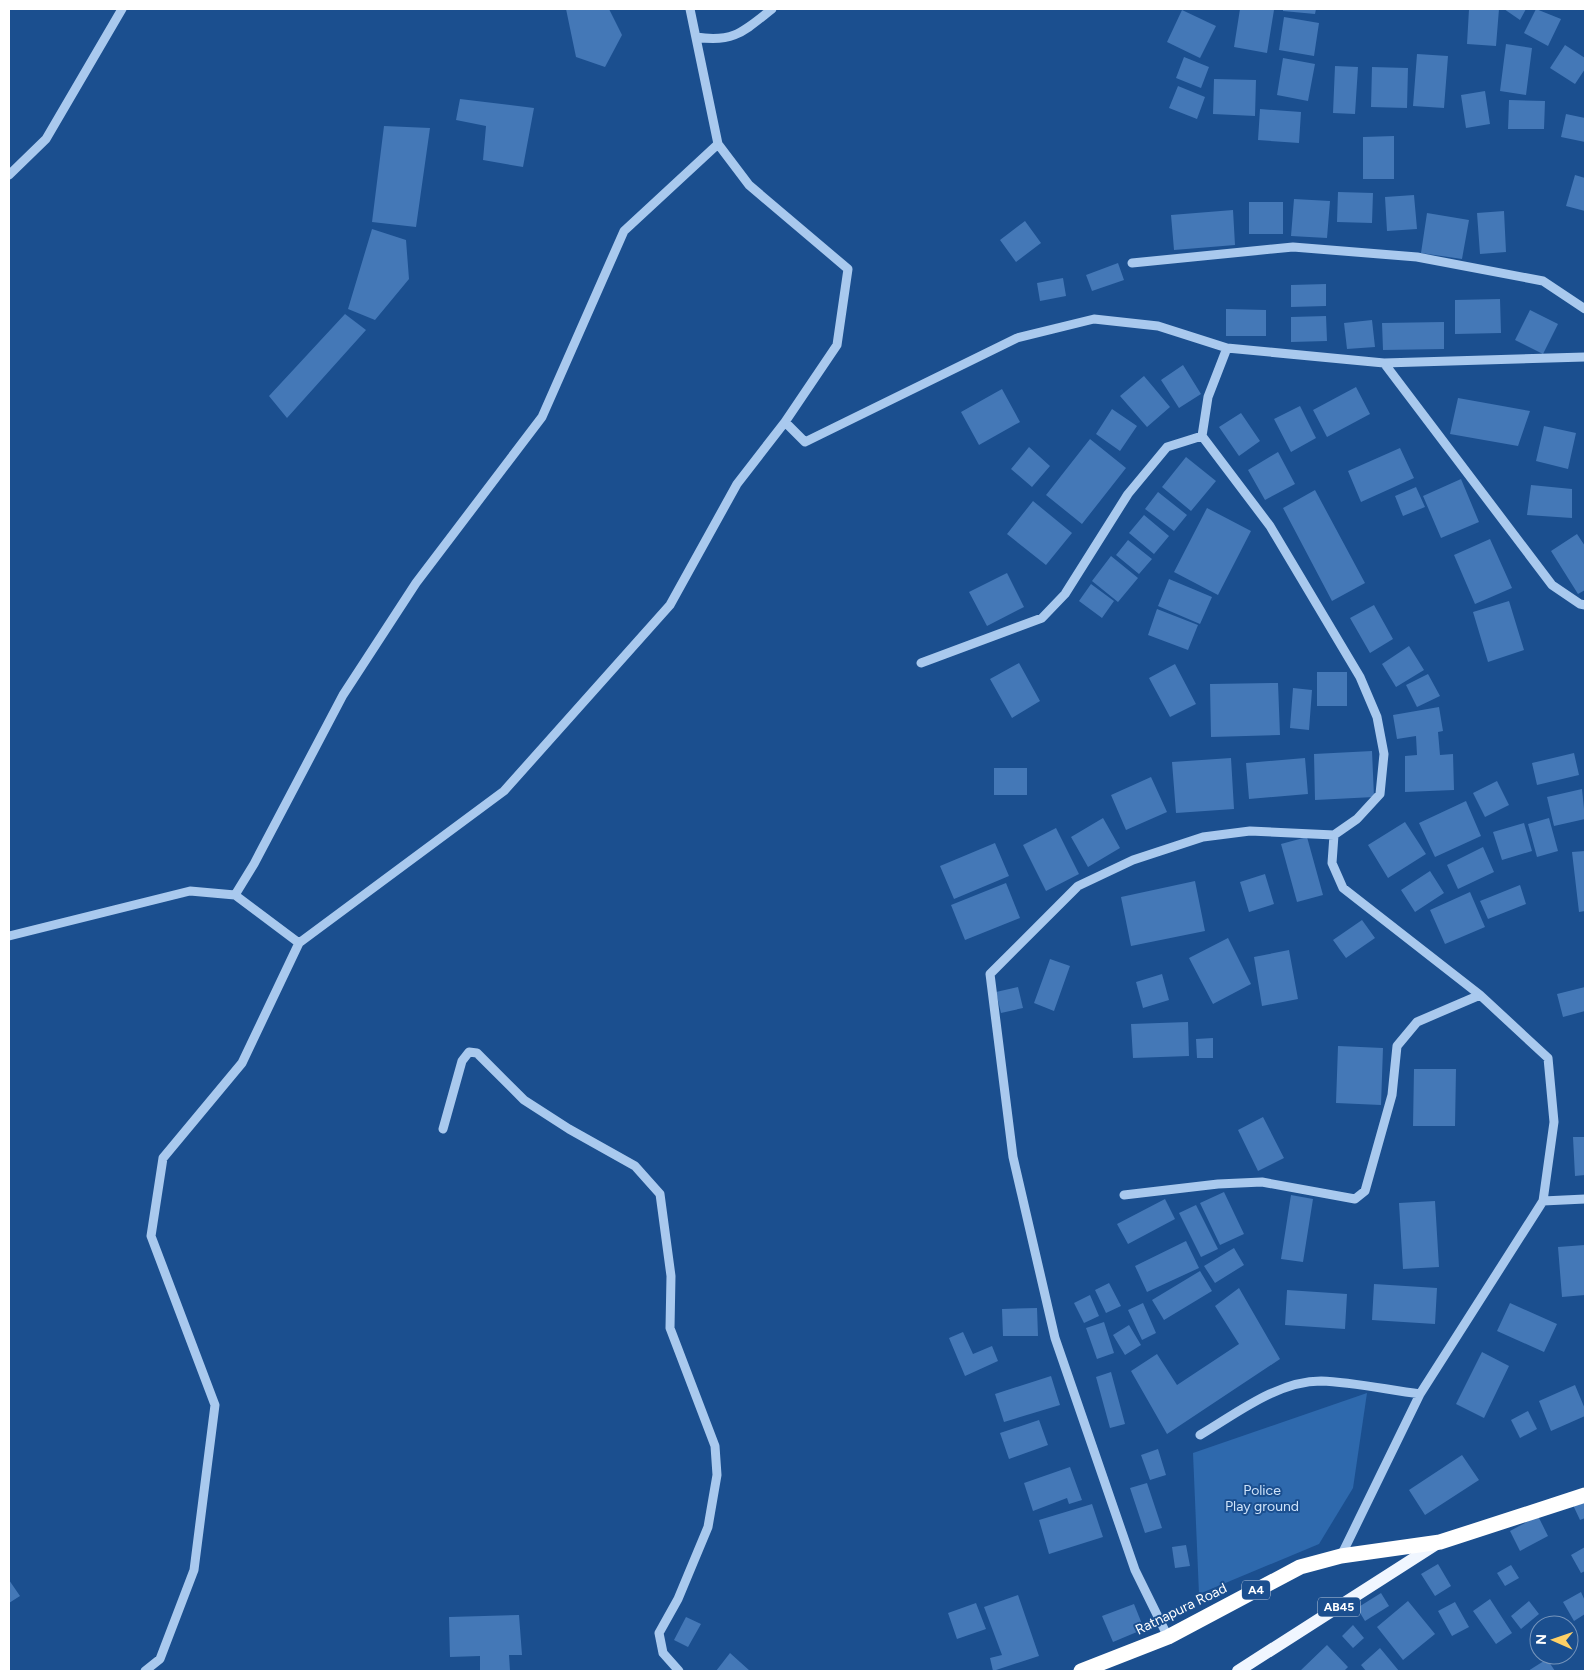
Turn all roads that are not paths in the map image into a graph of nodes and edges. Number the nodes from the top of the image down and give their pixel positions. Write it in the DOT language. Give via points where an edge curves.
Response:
graph roads {
  1 [pos="122,9"];
  2 [pos="690,9"];
  3 [pos="772,9"];
  4 [pos="696,37"];
  5 [pos="718,144"];
  6 [pos="9,175"];
  7 [pos="1132,263"];
  8 [pos="1585,309"];
  9 [pos="1228,348"];
  10 [pos="1585,357"];
  11 [pos="1384,363"];
  12 [pos="785,422"];
  13 [pos="1202,436"];
  14 [pos="1585,605"];
  15 [pos="921,663"];
  16 [pos="1334,835"];
  17 [pos="235,895"];
  18 [pos="9,936"];
  19 [pos="299,943"];
  20 [pos="1480,995"];
  21 [pos="443,1129"];
  22 [pos="1124,1195"];
  23 [pos="1585,1199"];
  24 [pos="1543,1201"];
  25 [pos="1420,1394"];
  26 [pos="1200,1435"];
  27 [pos="1585,1495"];
  28 [pos="1440,1542"];
  29 [pos="1341,1556"];
  30 [pos="1168,1636"];
  31 [pos="145,1671"];
  32 [pos="679,1671"];
  33 [pos="1081,1671"];
  34 [pos="1238,1671"];
  1 -- 6 [label="street" via="46,139"];
  2 -- 4 [label="street"];
  3 -- 4 [label="street" via="738,36"];
  4 -- 5 [label="street"];
  5 -- 12 [label="street" via="750,185 848,269 837,345"];
  5 -- 17 [label="street" via="624,231 542,417 416,583 343,695"];
  7 -- 8 [label="street" via="1293,247 1417,257 1543,281"];
  9 -- 11 [label="street"];
  9 -- 12 [label="street" via="1158,326 1094,319 1017,338 805,442"];
  9 -- 13 [label="street" via="1208,397"];
  10 -- 11 [label="street"];
  11 -- 14 [label="street" via="1552,585"];
  12 -- 19 [label="street" via="737,484 670,605 504,791"];
  13 -- 15 [label="street" via="1167,446 1128,494 1065,594 1042,618"];
  13 -- 16 [label="street" via="1270,526 1360,677 1377,717 1384,754 1380,794 1357,819"];
  16 -- 20 [label="street" via="1332,863 1343,888"];
  16 -- 30 [label="street" via="1250,830 1203,837 1133,860 1078,886 990,974 1013,1157 1055,1338 1135,1570"];
  17 -- 18 [label="street" via="190,891"];
  17 -- 19 [label="street"];
  19 -- 31 [label="street" via="242,1063 163,1158 151,1236 216,1405 194,1570 160,1659"];
  20 -- 22 [label="street" via="1417,1022 1398,1046 1392,1095 1365,1191 1355,1199 1262,1182"];
  20 -- 24 [label="street" via="1548,1058 1554,1122"];
  21 -- 32 [label="street" via="462,1061 469,1052 477,1053 524,1100 635,1166 660,1194 671,1276 670,1328 715,1446 717,1475 708,1527 678,1599 659,1633 663,1653"];
  23 -- 24 [label="street"];
  24 -- 25 [label="street"];
  25 -- 26 [label="street" via="1320,1381 1268,1395"];
  25 -- 29 [label="street"];
  27 -- 28 [label="highway, A4"];
  28 -- 29 [label="highway, Ratnapura Road / A4"];
  28 -- 34 [label="main road, AB45"];
  29 -- 30 [label="highway, Ratnapura Road / A4" via="1300,1567"];
  30 -- 33 [label="highway, Ratnapura Road / A4"];
}
